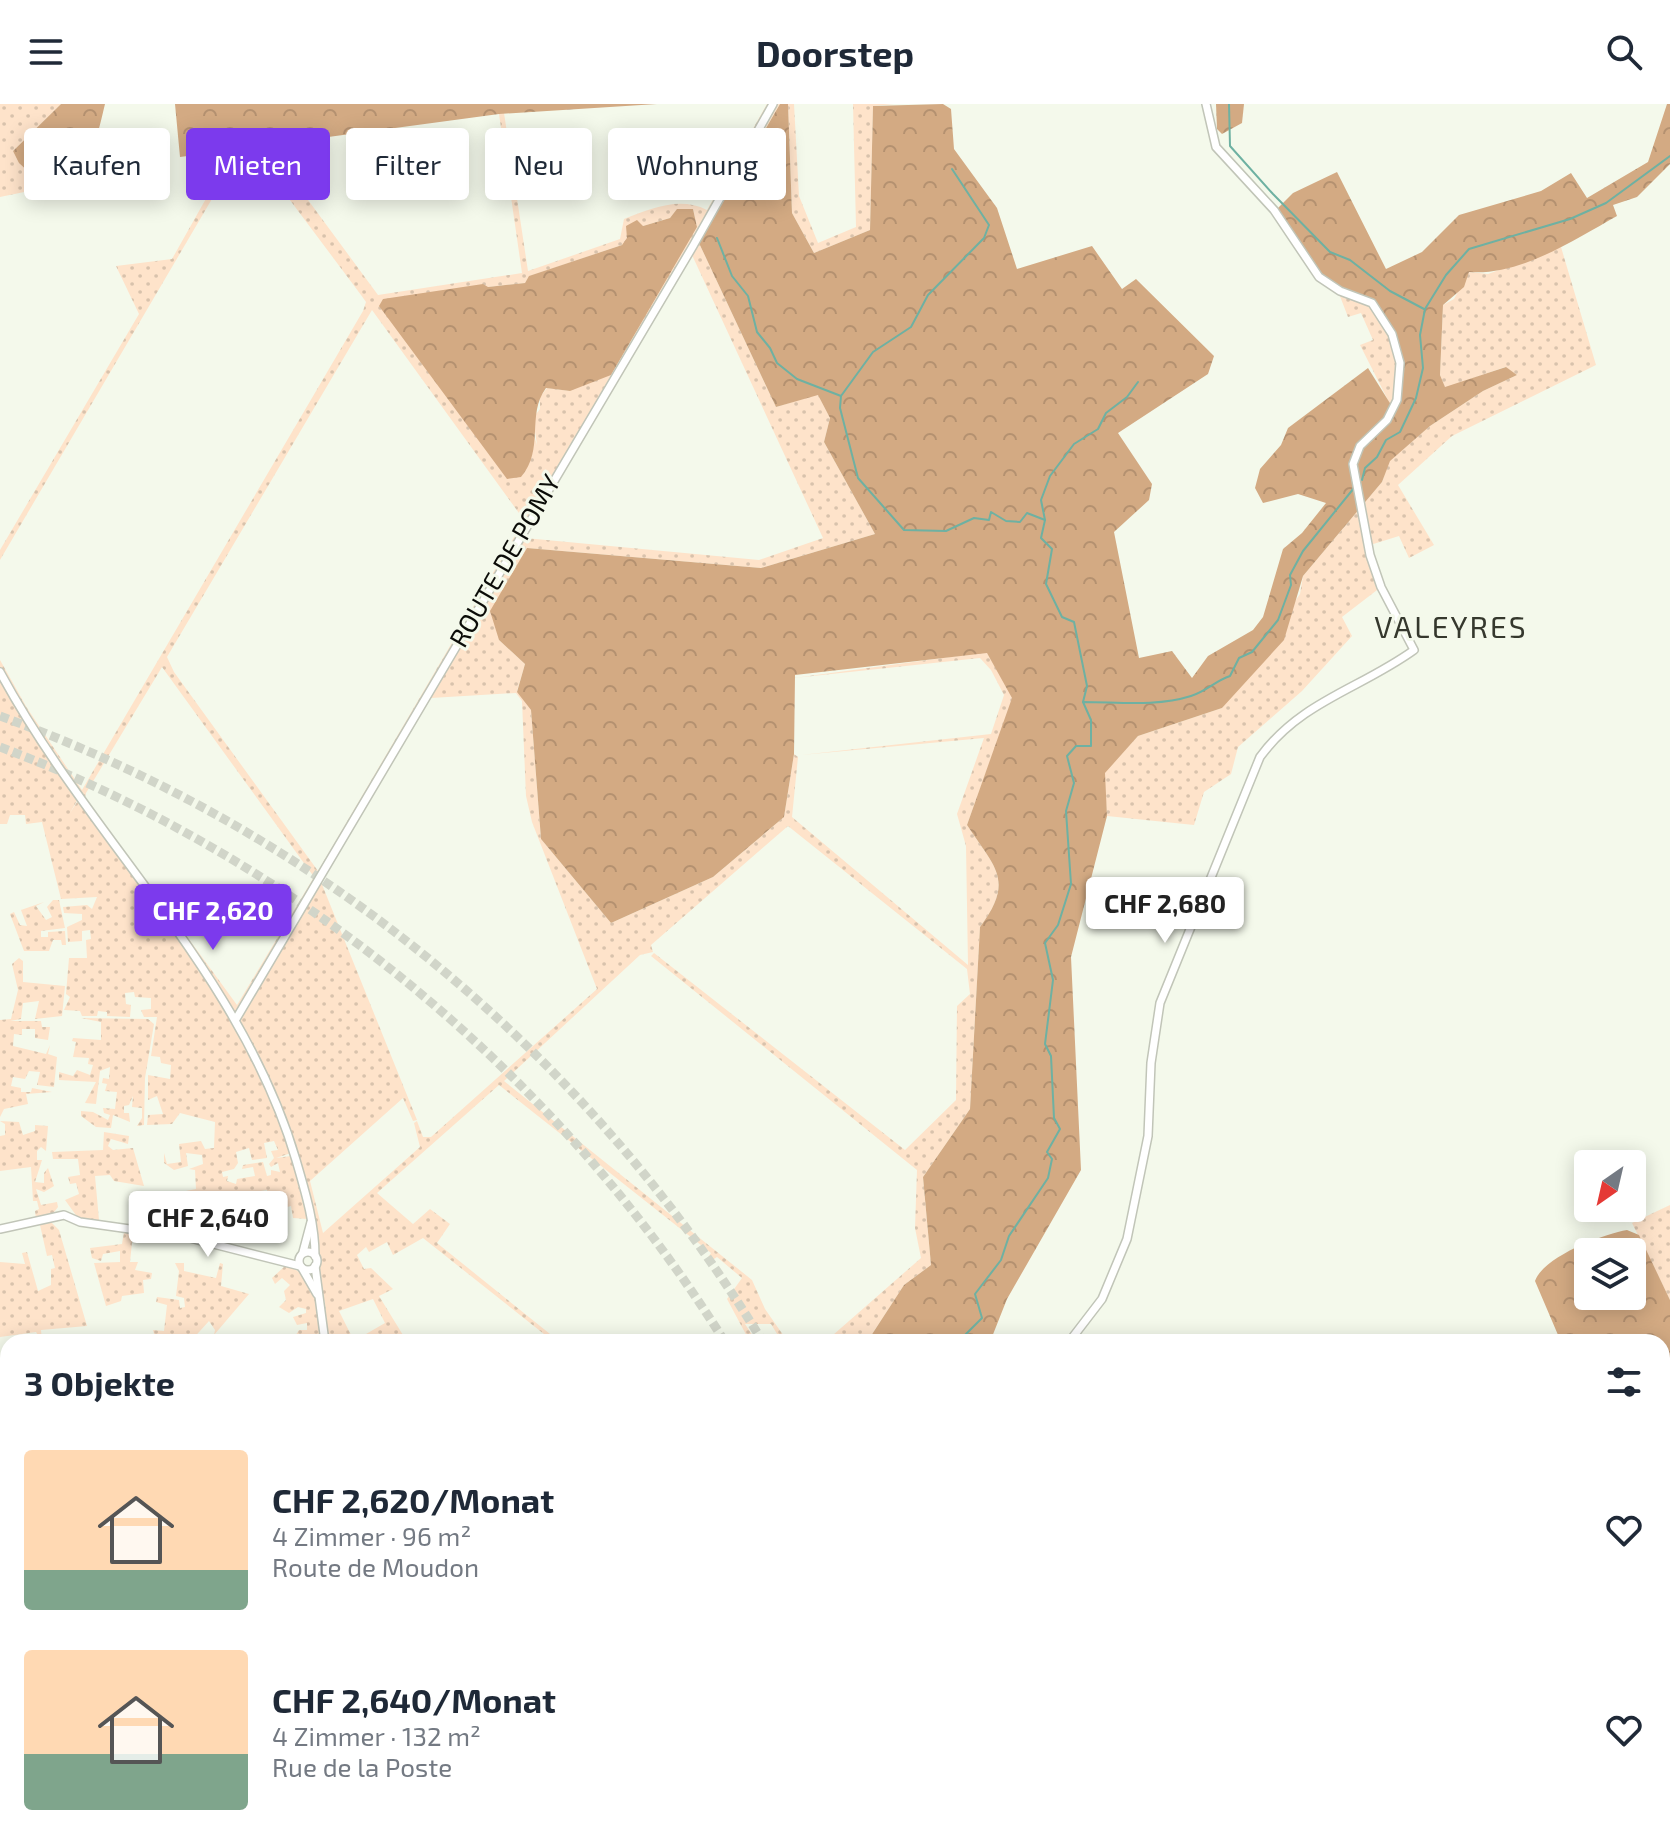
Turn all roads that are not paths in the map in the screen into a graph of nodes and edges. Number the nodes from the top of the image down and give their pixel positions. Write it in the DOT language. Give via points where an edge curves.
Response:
graph roads {
  1 [pos="773,104"];
  2 [pos="1206,104"];
  3 [pos="0,672"];
  4 [pos="236,1019"];
  5 [pos="311,1220"];
  6 [pos="0,1229"];
  7 [pos="302,1254"];
  8 [pos="315,1256"];
  9 [pos="281,1260"];
  10 [pos="315,1266"];
  11 [pos="301,1267"];
  12 [pos="324,1317"];
  13 [pos="325,1334"];
  14 [pos="1075,1334"];
  1 -- 4 [label="street, ROUTE DE POMY"];
  2 -- 14 [label="street" via="1216,147 1274,210 1319,277 1372,303 1392,334 1400,363 1397,400 1387,420 1360,446 1353,464 1370,555 1414,650 1309,708 1276,737 1255,768 1160,1003 1148,1136 1127,1239 1102,1299"];
  3 -- 4 [label="street" via="46,750 196,955"];
  4 -- 5 [label="street" via="281,1113"];
  5 -- 7 [label="street"];
  5 -- 8 [label="street"];
  6 -- 9 [label="street" via="64,1215"];
  7 -- 8 [label="street"];
  7 -- 9 [label="street"];
  7 -- 11 [label="street"];
  8 -- 10 [label="street"];
  9 -- 11 [label="street"];
  10 -- 11 [label="street"];
  10 -- 12 [label="street"];
  11 -- 12 [label="street"];
  12 -- 13 [label="street"];
}
